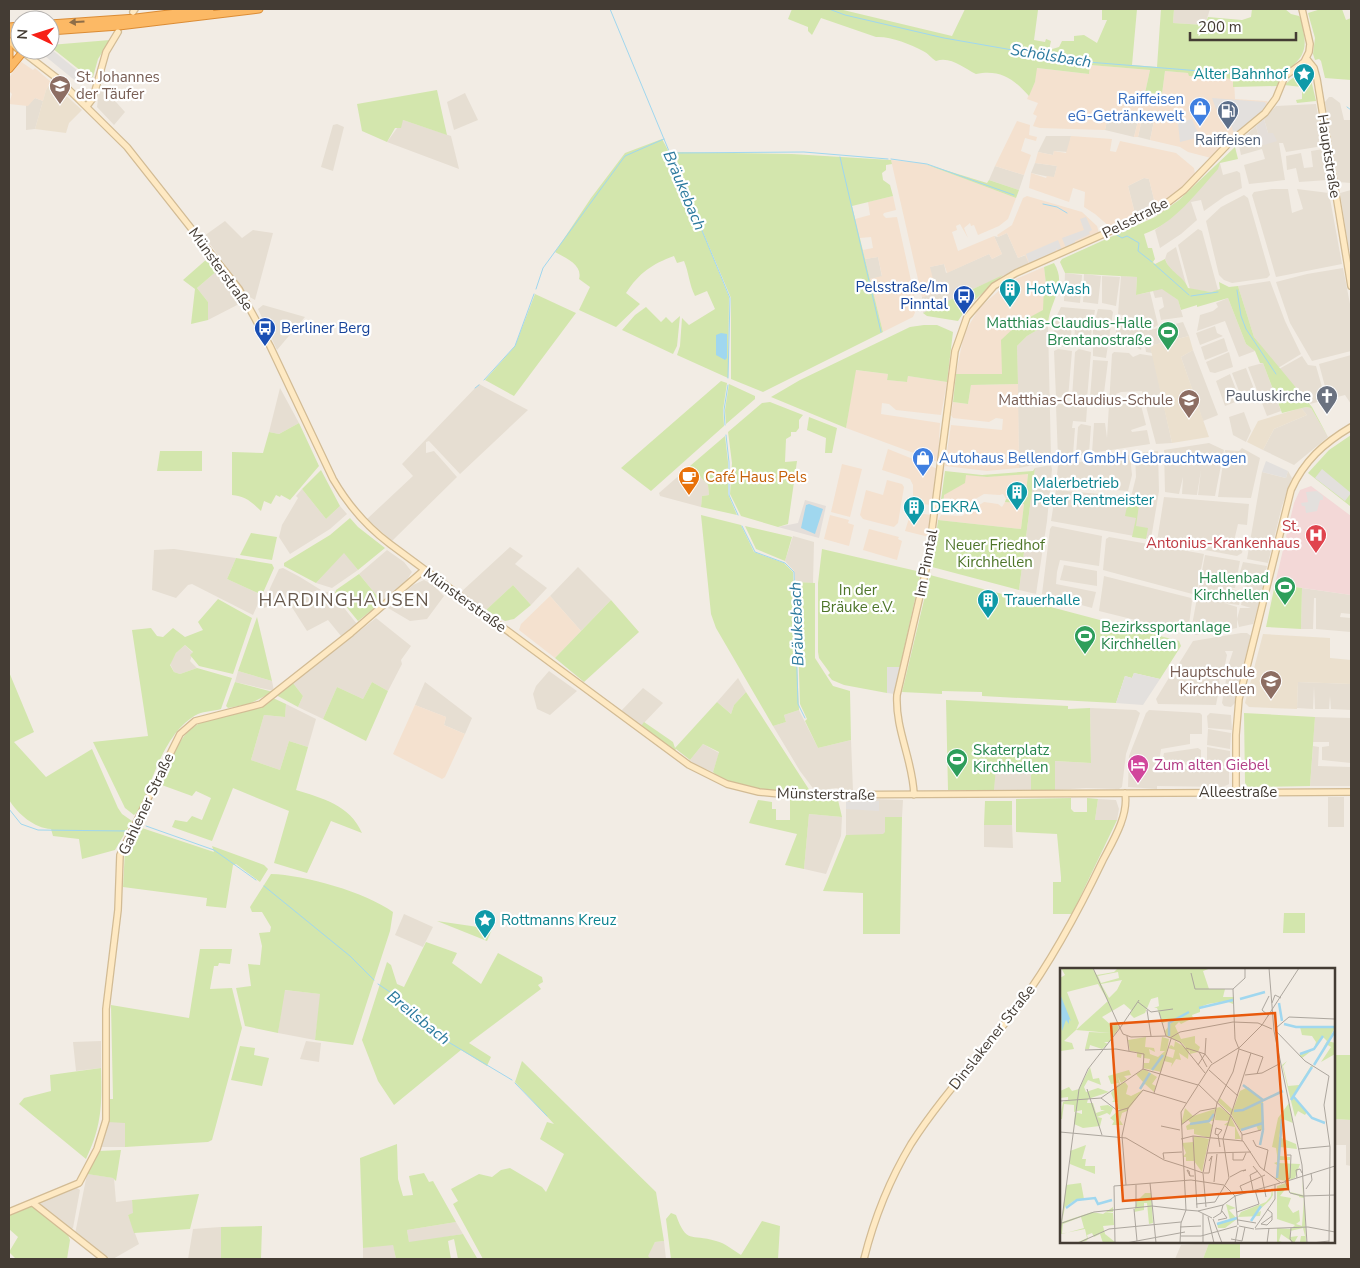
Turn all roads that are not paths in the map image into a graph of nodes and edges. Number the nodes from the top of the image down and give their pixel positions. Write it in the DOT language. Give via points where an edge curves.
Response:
graph roads {
  1 [pos="210,9"];
  2 [pos="259,9"];
  3 [pos="1302,9"];
  4 [pos="60,23"];
  5 [pos="60,30"];
  6 [pos="118,32"];
  7 [pos="9,49"];
  8 [pos="1306,58"];
  9 [pos="33,60"];
  10 [pos="9,61"];
  11 [pos="87,106"];
  12 [pos="1351,286"];
  13 [pos="962,328"];
  14 [pos="1351,427"];
  15 [pos="424,570"];
  16 [pos="1236,792"];
  17 [pos="1351,792"];
  18 [pos="1125,793"];
  19 [pos="914,795"];
  20 [pos="34,1203"];
  21 [pos="9,1212"];
  22 [pos="104,1259"];
  23 [pos="864,1259"];
  1 -- 4 [label="highway, one-way"];
  2 -- 5 [label="highway"];
  3 -- 8 [label="main road" via="1310,44"];
  6 -- 11 [label="main road" via="106,52 93,98"];
  7 -- 10 [label="highway"];
  8 -- 12 [label="main road, Hauptstraße" via="1314,68 1317,81"];
  8 -- 13 [label="main road, Pelsstraße" via="1285,76 1271,107 1230,142 1170,202 1137,220 1009,276 983,296"];
  9 -- 11 [label="main road, Münsterstraße"];
  11 -- 15 [label="main road, Münsterstraße" via="127,147 239,289 254,313 342,494 372,530"];
  13 -- 19 [label="main road, Im Pinntal" via="953,365 928,561 897,695 899,728 913,774"];
  14 -- 16 [label="main road" via="1314,454 1291,490 1239,699"];
  15 -- 19 [label="main road, Münsterstraße" via="708,776 767,793"];
  15 -- 20 [label="main road, Gahlener Straße" via="261,704 195,721 180,734 120,855 118,910 106,1009 108,1101 103,1133 79,1183"];
  16 -- 17 [label="main road, Alleestraße"];
  16 -- 18 [label="main road, Alleestraße"];
  18 -- 19 [label="main road, Münsterstraße"];
  18 -- 23 [label="main road, Dinslakener Straße" via="1117,832 1086,896 1044,970 910,1146 884,1196"];
  20 -- 21 [label="main road, Gahlener Straße"];
  20 -- 22 [label="main road"];
}
